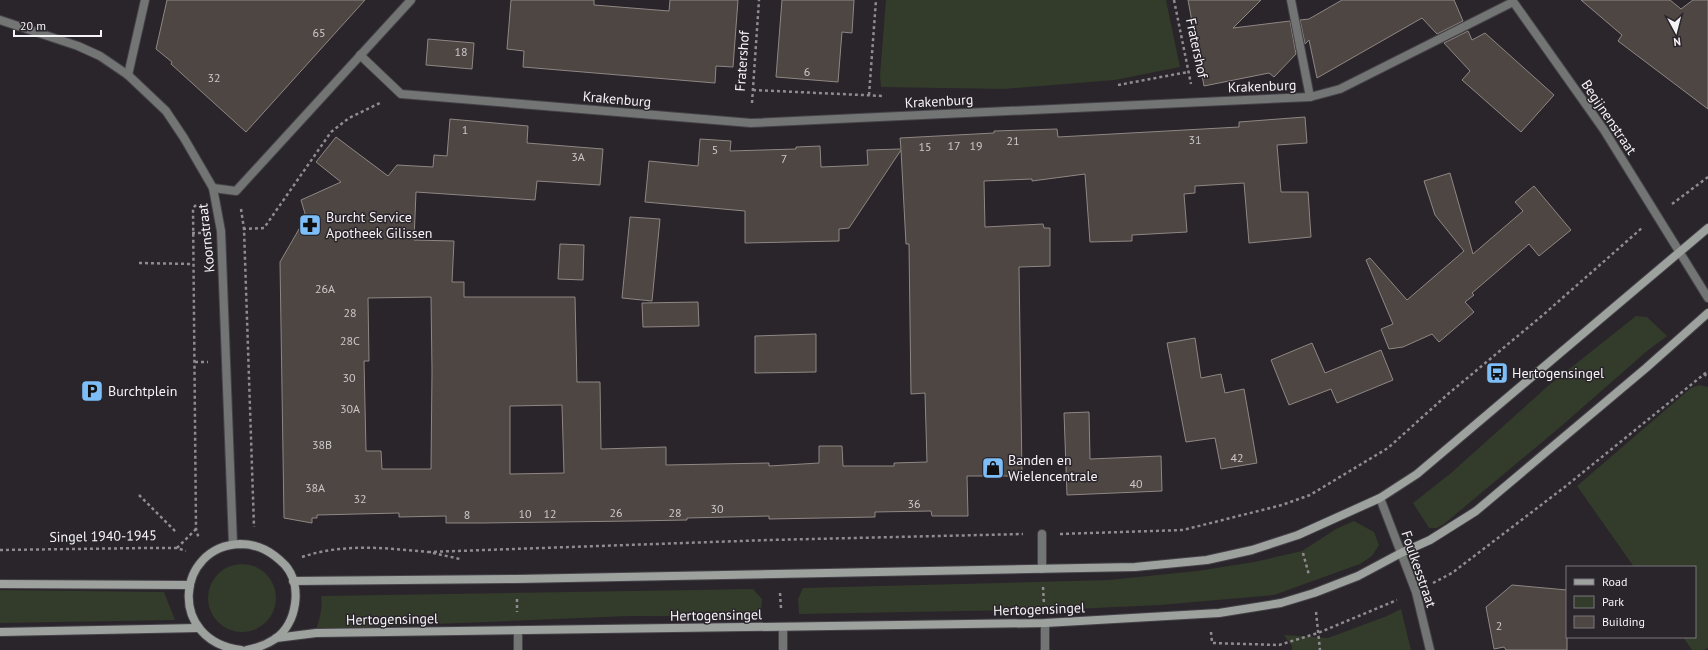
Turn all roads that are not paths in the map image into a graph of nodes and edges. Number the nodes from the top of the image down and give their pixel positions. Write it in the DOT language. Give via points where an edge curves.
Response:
graph roads {
  1 [pos="144,0"];
  2 [pos="411,0"];
  3 [pos="1291,0"];
  4 [pos="1512,1"];
  5 [pos="0,20"];
  6 [pos="360,55"];
  7 [pos="128,75"];
  8 [pos="1310,97"];
  9 [pos="213,188"];
  10 [pos="1708,228"];
  11 [pos="1680,252"];
  12 [pos="1708,298"];
  13 [pos="1708,312"];
  14 [pos="1380,498"];
  15 [pos="1042,534"];
  16 [pos="233,544"];
  17 [pos="1401,553"];
  18 [pos="1042,569"];
  19 [pos="293,581"];
  20 [pos="0,584"];
  21 [pos="190,585"];
  22 [pos="1045,623"];
  23 [pos="783,627"];
  24 [pos="198,628"];
  25 [pos="518,630"];
  26 [pos="0,632"];
  27 [pos="276,638"];
  28 [pos="241,650"];
  29 [pos="247,650"];
  30 [pos="518,650"];
  31 [pos="783,650"];
  32 [pos="1046,650"];
  33 [pos="1430,650"];
  1 -- 7 [label="street"];
  2 -- 6 [label="street"];
  3 -- 8 [label="street"];
  4 -- 8 [label="street, Krakenburg" via="1340,89"];
  4 -- 11 [label="street, Begijnenstraat" via="1604,130"];
  5 -- 7 [label="street" via="78,46 100,56"];
  6 -- 8 [label="street, Krakenburg" via="401,94 751,123"];
  6 -- 9 [label="street, Koornstraat" via="236,191"];
  7 -- 9 [label="street" via="166,111"];
  9 -- 16 [label="street, Koornstraat" via="221,232"];
  10 -- 11 [label="main road"];
  11 -- 12 [label="street, Begijnenstraat"];
  11 -- 14 [label="main road" via="1417,474"];
  13 -- 17 [label="main road, Hertogensingel" via="1646,368 1476,510 1430,540"];
  14 -- 17 [label="street, Foulkesstraat"];
  14 -- 18 [label="main road" via="1298,535 1252,550 1215,558 1135,567"];
  15 -- 18 [label="street"];
  16 -- 19 [label="main road" via="263,548 276,556 287,567"];
  16 -- 21 [label="main road" via="218,549 206,558 196,570"];
  17 -- 22 [label="main road, Hertogensingel" via="1358,576 1314,593 1281,602 1219,613"];
  17 -- 33 [label="street, Foulkesstraat" via="1416,592"];
  18 -- 19 [label="main road"];
  19 -- 27 [label="main road" via="296,596 293,612 287,626"];
  20 -- 21 [label="main road"];
  21 -- 24 [label="main road" via="189,607"];
  22 -- 23 [label="main road, Hertogensingel"];
  22 -- 32 [label="street"];
  23 -- 25 [label="main road, Hertogensingel"];
  23 -- 31 [label="street"];
  24 -- 26 [label="main road"];
  24 -- 28 [label="main road" via="211,640 227,648"];
  25 -- 27 [label="main road, Hertogensingel" via="316,633"];
  25 -- 30 [label="street"];
  27 -- 29 [label="main road"];
}
